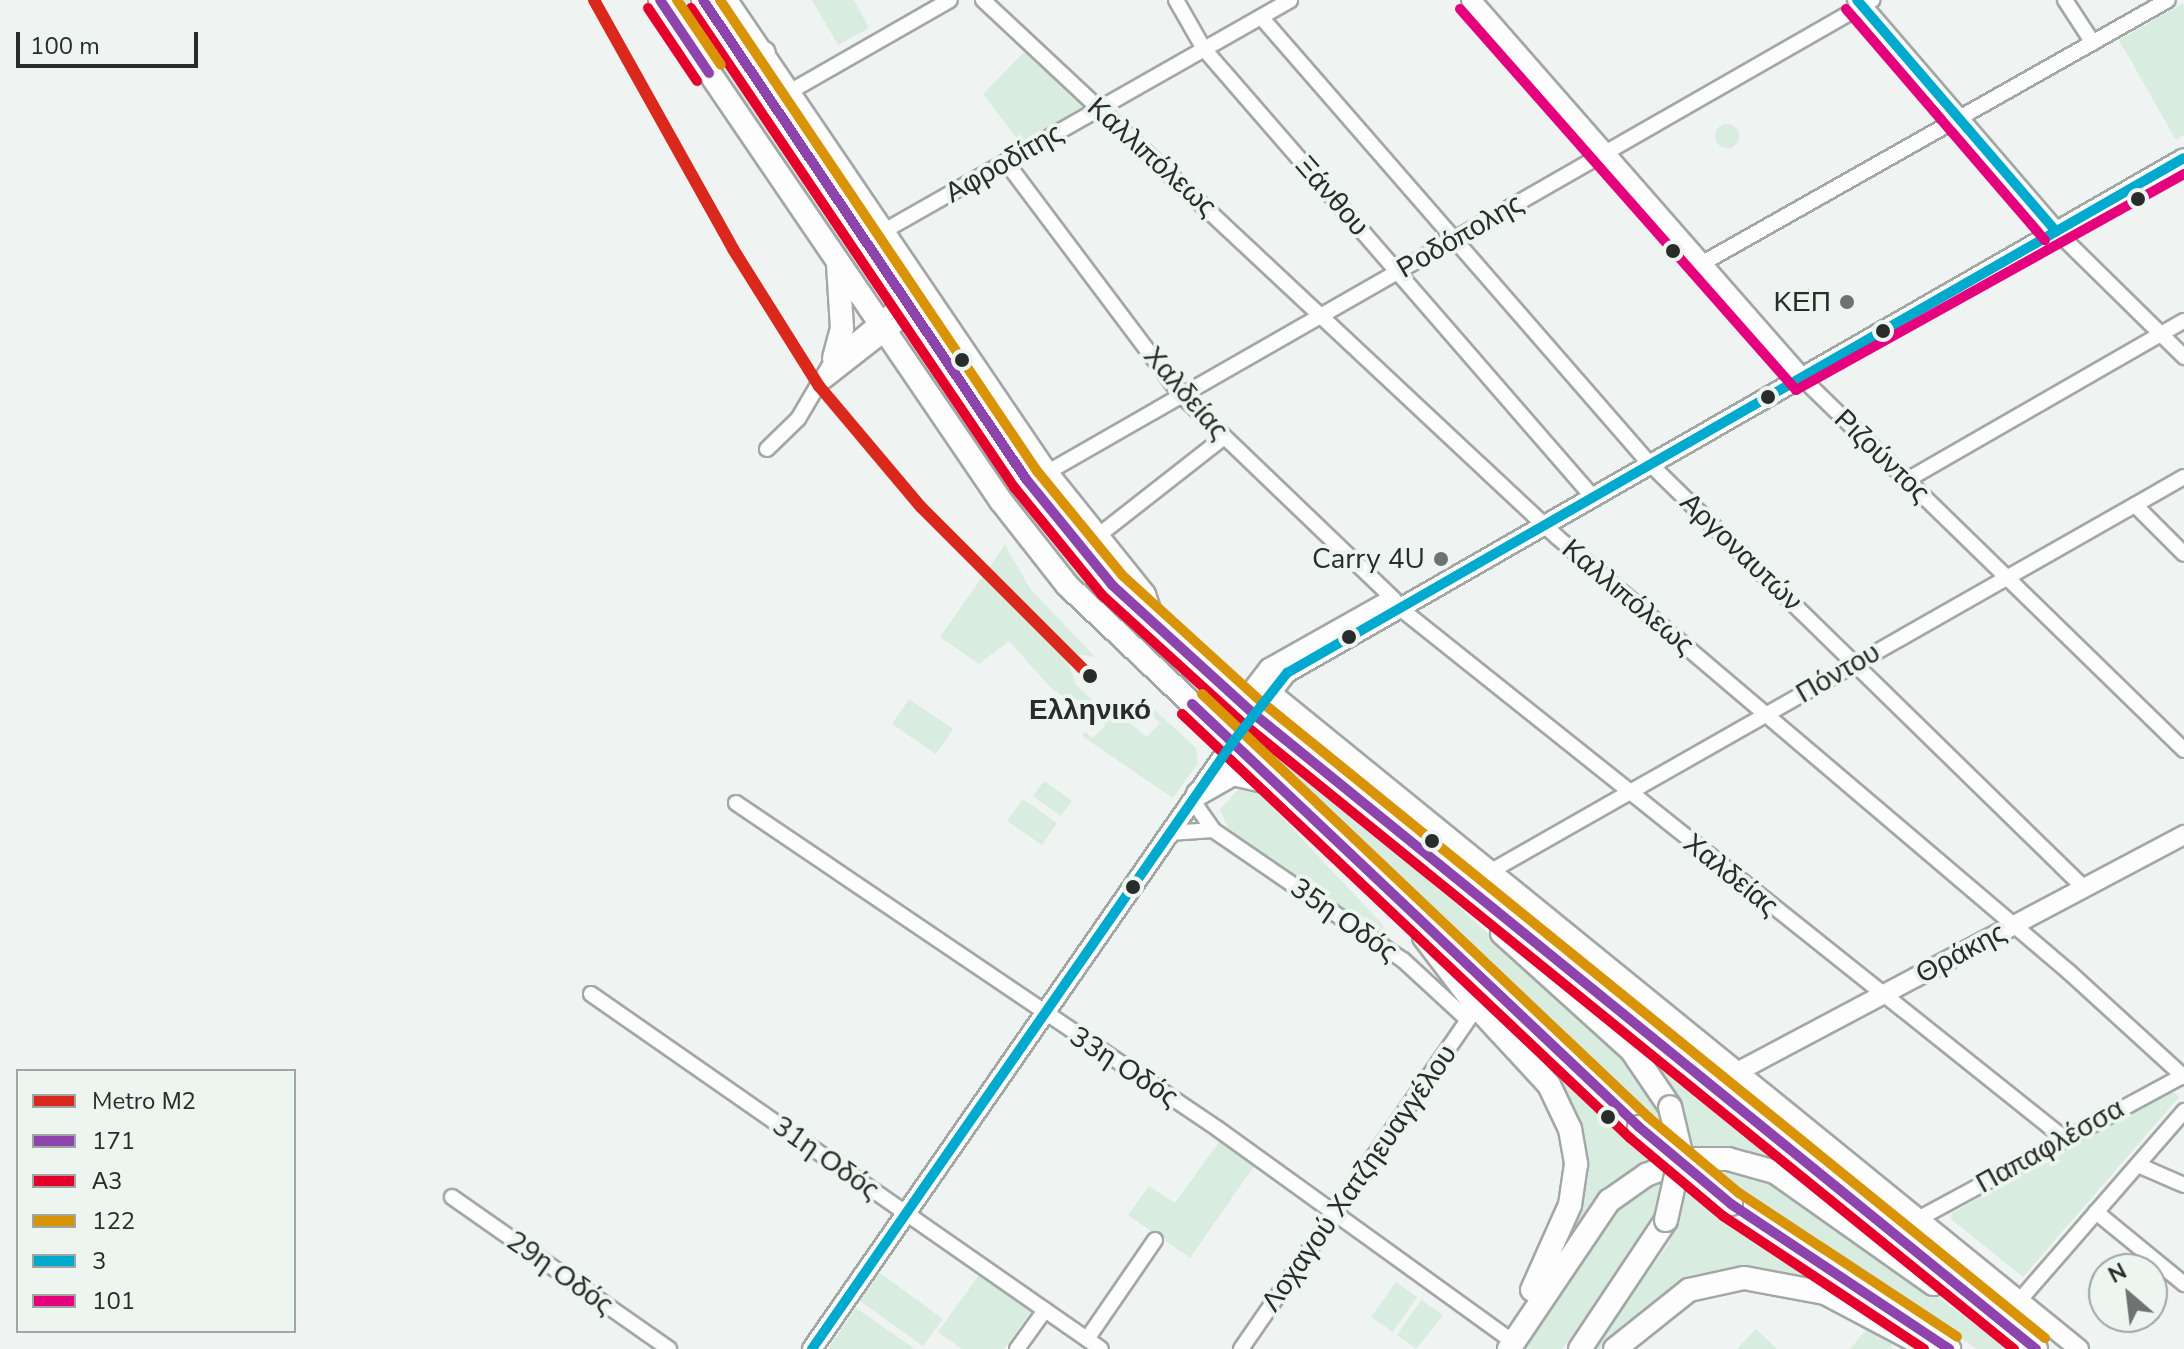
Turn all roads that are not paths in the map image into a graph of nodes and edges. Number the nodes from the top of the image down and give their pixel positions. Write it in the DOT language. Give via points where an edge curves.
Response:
graph roads {
  1 [pos="660,0"];
  2 [pos="703,0"];
  3 [pos="728,0"];
  4 [pos="950,0"];
  5 [pos="983,0"];
  6 [pos="1176,0"];
  7 [pos="1290,0"];
  8 [pos="1471,0"];
  9 [pos="2065,0"];
  10 [pos="2168,0"];
  11 [pos="1864,2"];
  12 [pos="1261,17"];
  13 [pos="2093,43"];
  14 [pos="733,44"];
  15 [pos="1204,49"];
  16 [pos="764,53"];
  17 [pos="781,96"];
  18 [pos="1099,109"];
  19 [pos="1956,120"];
  20 [pos="1603,154"];
  21 [pos="2184,158"];
  22 [pos="1006,162"];
  23 [pos="884,231"];
  24 [pos="2056,231"];
  25 [pos="1455,239"];
  26 [pos="837,259"];
  27 [pos="1701,264"];
  28 [pos="1398,271"];
  29 [pos="919,298"];
  30 [pos="1324,314"];
  31 [pos="2184,321"];
  32 [pos="882,324"];
  33 [pos="2160,335"];
  34 [pos="2184,357"];
  35 [pos="834,358"];
  36 [pos="1800,376"];
  37 [pos="822,383"];
  38 [pos="1182,396"];
  39 [pos="1224,437"];
  40 [pos="767,449"];
  41 [pos="1649,463"];
  42 [pos="1048,472"];
  43 [pos="2184,477"];
  44 [pos="1907,480"];
  45 [pos="1591,495"];
  46 [pos="2135,505"];
  47 [pos="1543,523"];
  48 [pos="1099,535"];
  49 [pos="2184,554"];
  50 [pos="2007,577"];
  51 [pos="1398,604"];
  52 [pos="1157,628"];
  53 [pos="1857,663"];
  54 [pos="1272,693"];
  55 [pos="1248,709"];
  56 [pos="1767,714"];
  57 [pos="1233,742"];
  58 [pos="2184,750"];
  59 [pos="1281,787"];
  60 [pos="1629,792"];
  61 [pos="1195,797"];
  62 [pos="736,803"];
  63 [pos="1380,816"];
  64 [pos="1213,830"];
  65 [pos="1170,833"];
  66 [pos="2184,835"];
  67 [pos="1493,870"];
  68 [pos="1382,883"];
  69 [pos="2084,888"];
  70 [pos="2013,926"];
  71 [pos="591,994"];
  72 [pos="1881,996"];
  73 [pos="1473,1013"];
  74 [pos="1044,1015"];
  75 [pos="1739,1071"];
  76 [pos="2183,1076"];
  77 [pos="2184,1111"];
  78 [pos="2064,1138"];
  79 [pos="2138,1165"];
  80 [pos="2184,1185"];
  81 [pos="452,1197"];
  82 [pos="1336,1212"];
  83 [pos="2096,1212"];
  84 [pos="906,1214"];
  85 [pos="1918,1219"];
  86 [pos="1155,1240"];
  87 [pos="2184,1284"];
  88 [pos="2019,1301"];
  89 [pos="1045,1310"];
  90 [pos="1087,1339"];
  91 [pos="1902,1344"];
  92 [pos="1507,1345"];
  93 [pos="669,1349"];
  94 [pos="812,1349"];
  95 [pos="1017,1349"];
  96 [pos="1101,1349"];
  97 [pos="1241,1349"];
  98 [pos="1580,1349"];
  99 [pos="1615,1349"];
  100 [pos="1931,1349"];
  101 [pos="1949,1349"];
  102 [pos="2026,1349"];
  103 [pos="2036,1349"];
  104 [pos="2079,1349"];
  1 -- 26 [label="main road"];
  2 -- 14 [label="main road"];
  3 -- 16 [label="street"];
  4 -- 17 [label="street"];
  5 -- 18 [label="street, Καλλιπόλεως"];
  6 -- 15 [label="street, Ξάνθου"];
  7 -- 12 [label="street, Αφροδίτης"];
  8 -- 20 [label="street, Ριζούντος"];
  9 -- 13 [label="street"];
  10 -- 13 [label="street"];
  11 -- 19 [label="street"];
  11 -- 20 [label="street, Ροδόπολης"];
  12 -- 15 [label="street, Αφροδίτης"];
  12 -- 25 [label="street, Αργοναυτών"];
  13 -- 19 [label="street"];
  14 -- 16 [label="main road"];
  14 -- 17 [label="main road"];
  15 -- 18 [label="street, Αφροδίτης"];
  15 -- 28 [label="street, Ξάνθου"];
  16 -- 17 [label="street"];
  17 -- 23 [label="street"];
  17 -- 29 [label="main road"];
  18 -- 22 [label="street, Αφροδίτης"];
  18 -- 30 [label="street, Καλλιπόλεως"];
  19 -- 24 [label="street"];
  19 -- 27 [label="street"];
  20 -- 25 [label="street, Ροδόπολης"];
  20 -- 27 [label="street, Ριζούντος"];
  21 -- 24 [label="street"];
  22 -- 23 [label="street, Αφροδίτης"];
  22 -- 38 [label="street, Χαλδείας"];
  23 -- 29 [label="street"];
  24 -- 33 [label="street"];
  24 -- 36 [label="street"];
  25 -- 28 [label="street, Ροδόπολης"];
  25 -- 41 [label="street, Αργοναυτών"];
  26 -- 32 [label="main road"];
  26 -- 35 [label="main road" via="842,328"];
  27 -- 36 [label="street, Ριζούντος"];
  28 -- 30 [label="street, Ροδόπολης"];
  28 -- 45 [label="street, Ξάνθου"];
  29 -- 32 [label="street"];
  29 -- 42 [label="street"];
  29 -- 52 [label="main road" via="1064,533"];
  30 -- 38 [label="street, Ροδόπολης"];
  30 -- 47 [label="street, Καλλιπόλεως"];
  31 -- 33 [label="street"];
  32 -- 35 [label="street"];
  32 -- 37 [label="street"];
  32 -- 57 [label="main road" via="1041,555 1103,621"];
  33 -- 34 [label="street"];
  33 -- 44 [label="street"];
  35 -- 37 [label="street"];
  36 -- 41 [label="street"];
  36 -- 44 [label="street, Ριζούντος"];
  37 -- 40 [label="street"];
  38 -- 39 [label="street, Χαλδείας"];
  38 -- 42 [label="street, Ροδόπολης"];
  39 -- 48 [label="street"];
  39 -- 51 [label="street, Χαλδείας"];
  41 -- 45 [label="street"];
  41 -- 53 [label="street, Αργοναυτών"];
  42 -- 48 [label="street"];
  43 -- 46 [label="street, Πόντου"];
  44 -- 50 [label="street, Ριζούντος"];
  45 -- 47 [label="street"];
  46 -- 49 [label="street"];
  46 -- 50 [label="street, Πόντου"];
  47 -- 51 [label="street" via="1533,522"];
  47 -- 56 [label="street, Καλλιπόλεως"];
  48 -- 52 [label="street" via="1146,594"];
  50 -- 53 [label="street, Πόντου"];
  50 -- 58 [label="street, Ριζούντος"];
  51 -- 54 [label="street" via="1287,673"];
  51 -- 55 [label="street" via="1276,663"];
  51 -- 60 [label="street, Χαλδείας"];
  52 -- 55 [label="main road"];
  53 -- 56 [label="street, Πόντου"];
  53 -- 69 [label="street, Αργοναυτών"];
  54 -- 55 [label="street"];
  54 -- 67 [label="street"];
  55 -- 57 [label="street"];
  55 -- 63 [label="main road"];
  56 -- 60 [label="street, Πόντου"];
  56 -- 70 [label="street, Καλλιπόλεως"];
  57 -- 59 [label="main road"];
  57 -- 61 [label="street"];
  59 -- 61 [label="main road" via="1241,773"];
  59 -- 68 [label="main road"];
  60 -- 67 [label="street, Πόντου"];
  60 -- 72 [label="street, Χαλδείας"];
  61 -- 64 [label="street, 35η Οδός"];
  61 -- 65 [label="street"];
  62 -- 74 [label="street, 33η Οδός"];
  63 -- 98 [label="main road, bridge" via="1422,861 1632,1051 1670,1107 1681,1153 1666,1220"];
  63 -- 103 [label="main road"];
  64 -- 65 [label="street"];
  64 -- 73 [label="street, 35η Οδός"];
  65 -- 74 [label="street"];
  66 -- 69 [label="street, Θράκης"];
  67 -- 75 [label="street"];
  68 -- 73 [label="main road"];
  68 -- 101 [label="main road, bridge" via="1639,1127 1731,1204"];
  69 -- 70 [label="street, Θράκης"];
  70 -- 72 [label="street, Θράκης"];
  70 -- 76 [label="street, Καλλιπόλεως"];
  71 -- 84 [label="street, 31η Οδός"];
  72 -- 75 [label="street, Θράκης"];
  72 -- 78 [label="street, Χαλδείας"];
  73 -- 82 [label="street, Λοχαγού Χατζηευαγγέλου"];
  73 -- 92 [label="main road" via="1549,1085 1564,1112 1575,1155 1570,1205"];
  74 -- 82 [label="street, 33η Οδός"];
  74 -- 84 [label="street"];
  75 -- 85 [label="street"];
  76 -- 78 [label="street, Παπαφλέσσα"];
  77 -- 79 [label="street"];
  78 -- 85 [label="street, Παπαφλέσσα"];
  79 -- 80 [label="street"];
  79 -- 83 [label="street"];
  81 -- 93 [label="street, 29η Οδός"];
  82 -- 92 [label="street, 33η Οδός"];
  82 -- 97 [label="street, Λοχαγού Χατζηευαγγέλου"];
  83 -- 87 [label="street"];
  83 -- 88 [label="street"];
  84 -- 89 [label="street, 31η Οδός"];
  84 -- 94 [label="street"];
  85 -- 88 [label="street"];
  86 -- 90 [label="street"];
  88 -- 104 [label="street"];
  89 -- 90 [label="street, 31η Οδός"];
  89 -- 95 [label="street"];
  90 -- 96 [label="street, 31η Οδός"];
  91 -- 99 [label="main road" via="1825,1293 1744,1278 1689,1290"];
  91 -- 100 [label="main road"];
  92 -- 102 [label="main road" via="1609,1201 1656,1169 1702,1157 1758,1166 1792,1181"];
}
